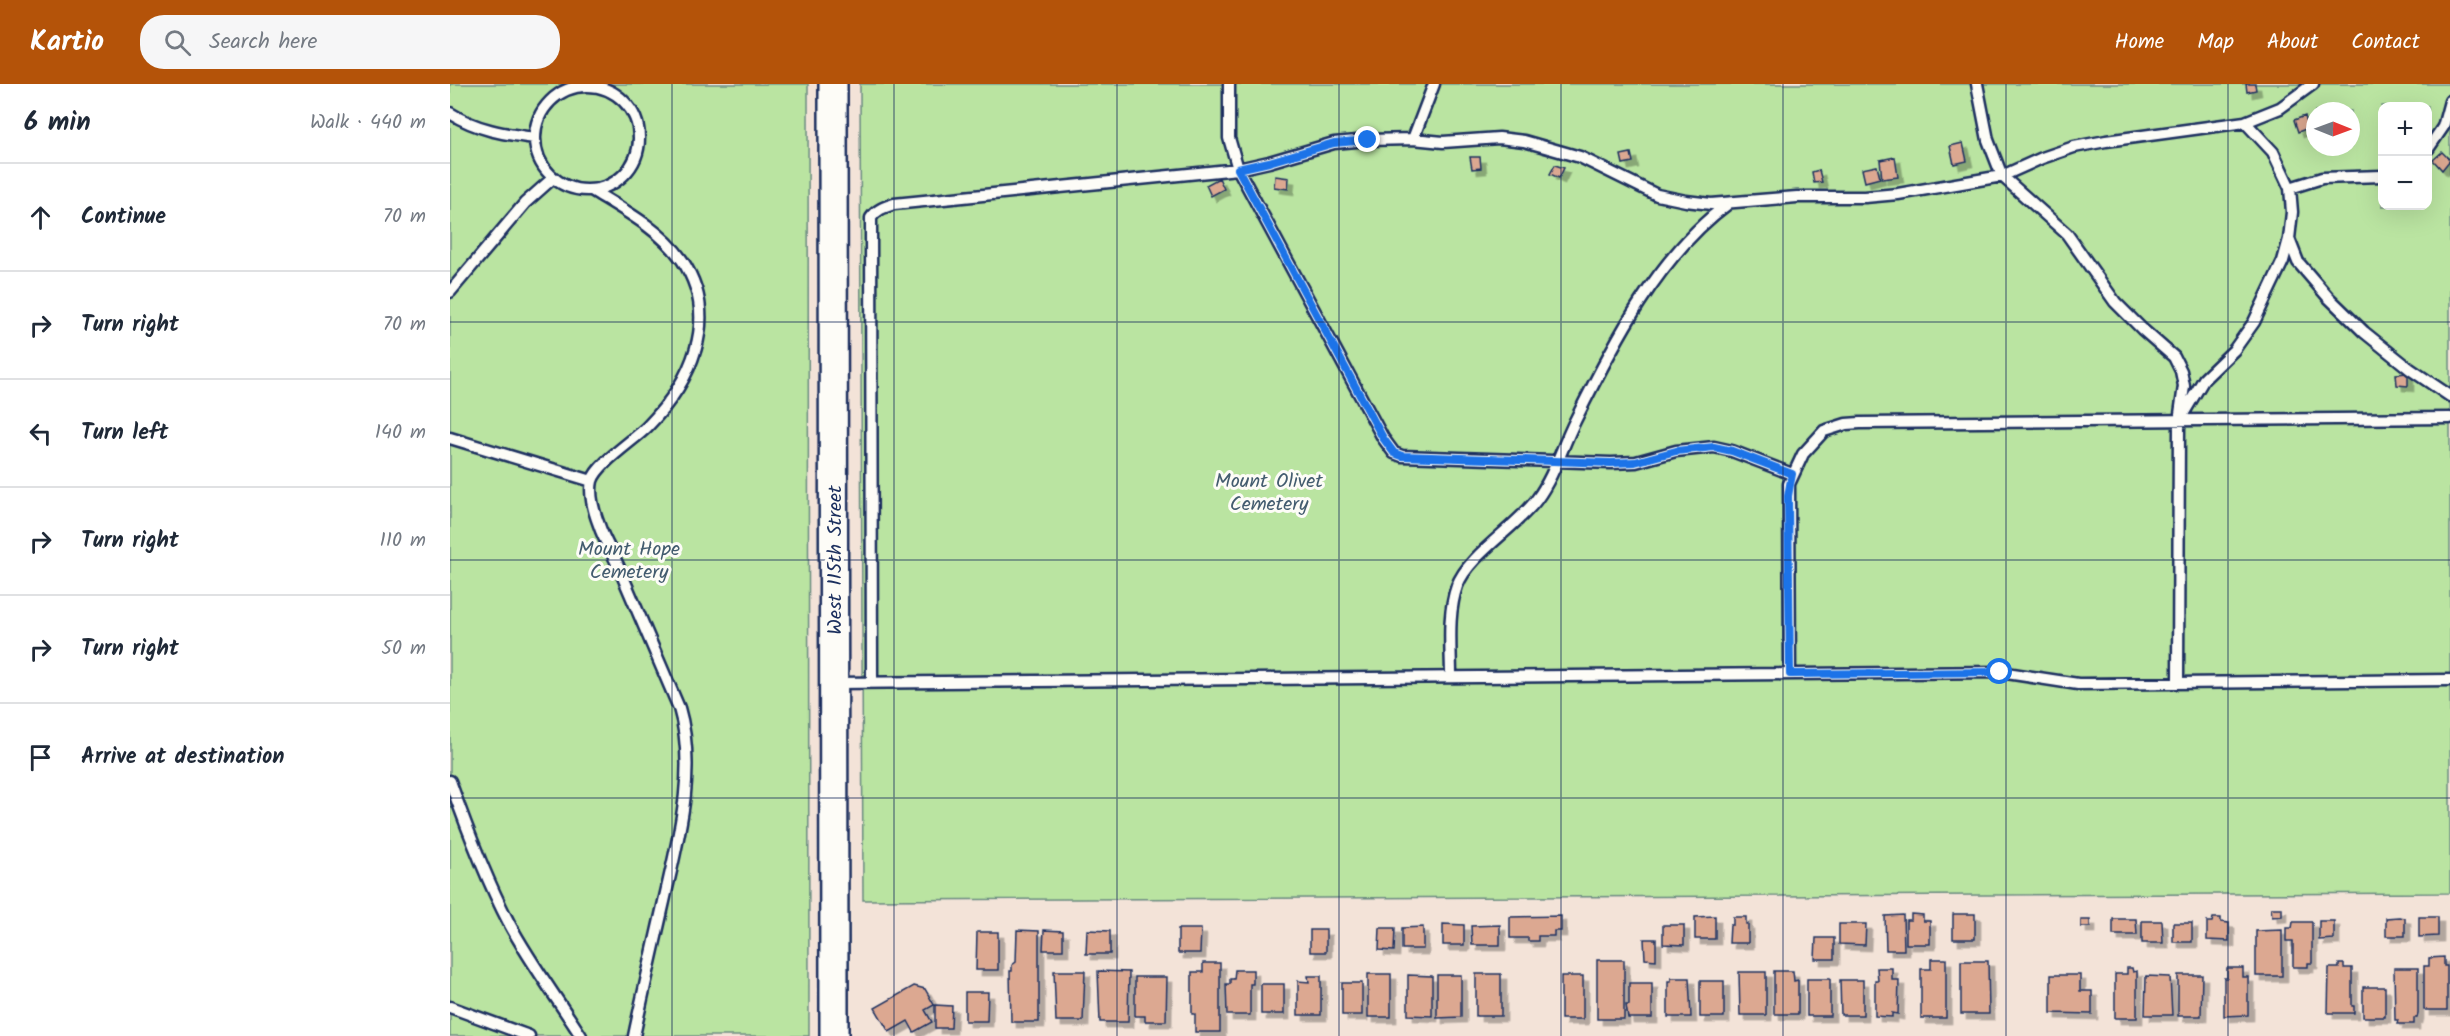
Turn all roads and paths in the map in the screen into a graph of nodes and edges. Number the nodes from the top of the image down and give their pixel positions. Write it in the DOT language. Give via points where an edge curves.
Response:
graph roads {
  1 [pos="833,84"];
  2 [pos="1229,84"];
  3 [pos="1434,84"];
  4 [pos="1977,84"];
  5 [pos="2313,84"];
  6 [pos="613,88"];
  7 [pos="2450,101"];
  8 [pos="450,113"];
  9 [pos="2245,122"];
  10 [pos="450,123"];
  11 [pos="469,125"];
  12 [pos="535,138"];
  13 [pos="1413,139"];
  14 [pos="2432,142"];
  15 [pos="1238,169"];
  16 [pos="2002,176"];
  17 [pos="2378,176"];
  18 [pos="553,178"];
  19 [pos="2290,188"];
  20 [pos="593,191"];
  21 [pos="1729,203"];
  22 [pos="2289,238"];
  23 [pos="450,292"];
  24 [pos="2450,396"];
  25 [pos="2450,418"];
  26 [pos="2179,421"];
  27 [pos="450,438"];
  28 [pos="1557,460"];
  29 [pos="1792,474"];
  30 [pos="592,481"];
  31 [pos="1790,674"];
  32 [pos="1451,677"];
  33 [pos="2450,680"];
  34 [pos="834,683"];
  35 [pos="872,683"];
  36 [pos="2178,683"];
  37 [pos="450,781"];
  38 [pos="450,1007"];
  39 [pos="529,1036"];
  40 [pos="581,1036"];
  41 [pos="633,1036"];
  42 [pos="834,1036"];
  1 -- 34 [label="street, West 115th Street"];
  2 -- 15 [label="lane" via="1229,138"];
  3 -- 13 [label="lane"];
  4 -- 16 [label="lane" via="1988,140"];
  5 -- 9 [label="lane" via="2280,108"];
  6 -- 12 [label="lane" via="577,87 560,94 547,105"];
  6 -- 20 [label="lane" via="634,115 639,148 623,177"];
  7 -- 14 [label="lane" via="2443,127"];
  8 -- 11 [label="lane"];
  9 -- 16 [label="lane" via="2074,147"];
  9 -- 19 [label="lane" via="2273,152"];
  10 -- 11 [label="lane"];
  11 -- 12 [label="lane" via="497,134"];
  12 -- 18 [label="lane" via="543,167"];
  13 -- 15 [label="lane" via="1334,143"];
  13 -- 21 [label="lane" via="1524,141 1580,157 1657,195"];
  15 -- 28 [label="lane" via="1394,453"];
  15 -- 35 [label="lane" via="894,204 875,211 871,218"];
  16 -- 21 [label="lane" via="1898,194 1797,196"];
  16 -- 26 [label="lane" via="2067,234 2115,302 2174,357 2184,386"];
  17 -- 19 [label="lane" via="2322,178"];
  18 -- 20 [label="lane" via="565,186"];
  18 -- 23 [label="lane" via="525,203"];
  19 -- 22 [label="lane"];
  20 -- 30 [label="lane" via="666,242 683,261 701,310 693,363 680,387 645,429 600,466"];
  21 -- 28 [label="lane" via="1690,237 1645,295"];
  22 -- 24 [label="lane" via="2298,262 2328,297 2382,347"];
  22 -- 26 [label="lane" via="2283,261 2254,322 2234,350 2204,380"];
  25 -- 26 [label="lane"];
  26 -- 29 [label="lane" via="1846,424 1824,430"];
  26 -- 36 [label="lane"];
  27 -- 30 [label="lane"];
  28 -- 29 [label="lane" via="1635,462 1676,451 1714,447"];
  28 -- 32 [label="lane" via="1537,500 1468,567 1457,586"];
  29 -- 31 [label="lane" via="1788,496"];
  30 -- 41 [label="lane" via="592,504 599,527 679,708 688,753 683,808"];
  31 -- 32 [label="lane"];
  31 -- 36 [label="lane" via="2000,672 2078,684"];
  32 -- 35 [label="lane"];
  33 -- 36 [label="lane"];
  34 -- 35 [label="lane"];
  34 -- 42 [label="street, West 115th Street"];
  37 -- 40 [label="lane" via="508,922"];
  38 -- 39 [label="lane"];
}
